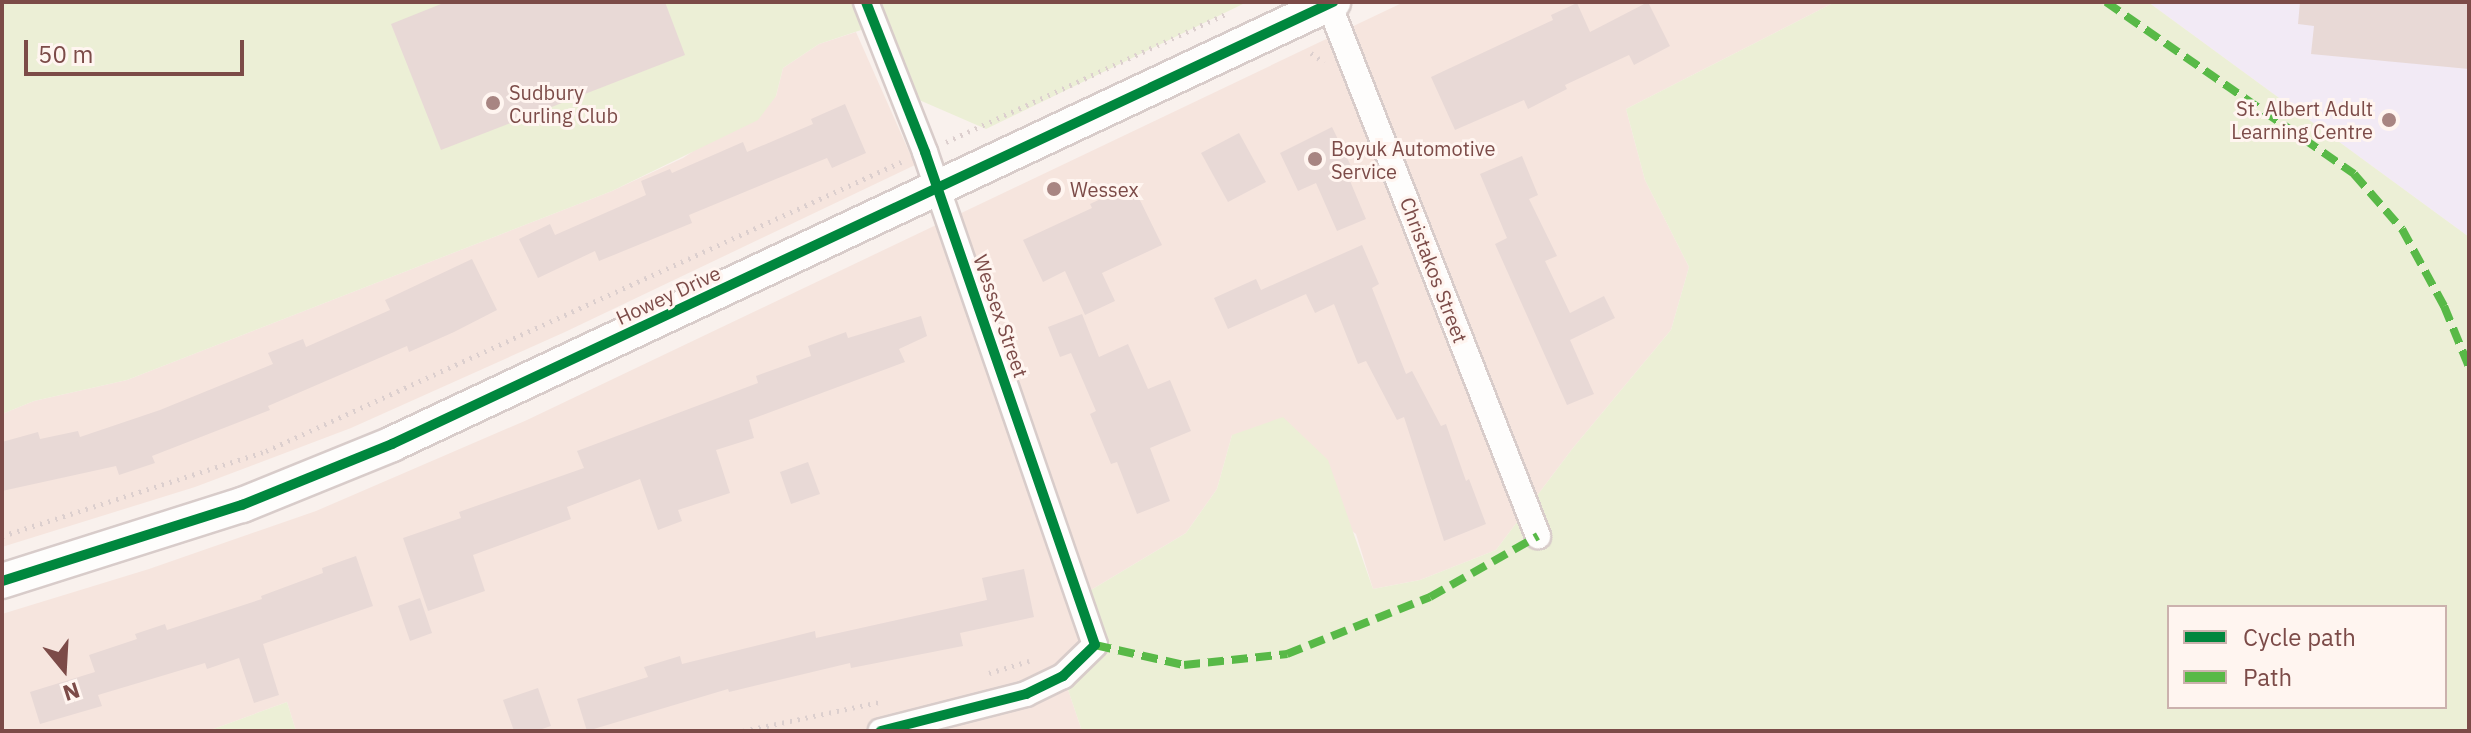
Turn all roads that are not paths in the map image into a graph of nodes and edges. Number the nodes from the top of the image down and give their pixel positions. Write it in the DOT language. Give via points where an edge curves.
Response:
graph roads {
  1 [pos="866,2"];
  2 [pos="1331,3"];
  3 [pos="937,189"];
  4 [pos="1538,536"];
  5 [pos="2,581"];
  6 [pos="881,731"];
  1 -- 3 [label="street, Wessex Street"];
  2 -- 3 [label="main road, Howey Drive"];
  2 -- 4 [label="street, Christakos Street"];
  3 -- 5 [label="main road, Howey Drive" via="392,444 242,505"];
  3 -- 6 [label="street, Wessex Street" via="1095,645 1063,676 1026,694"];
}
